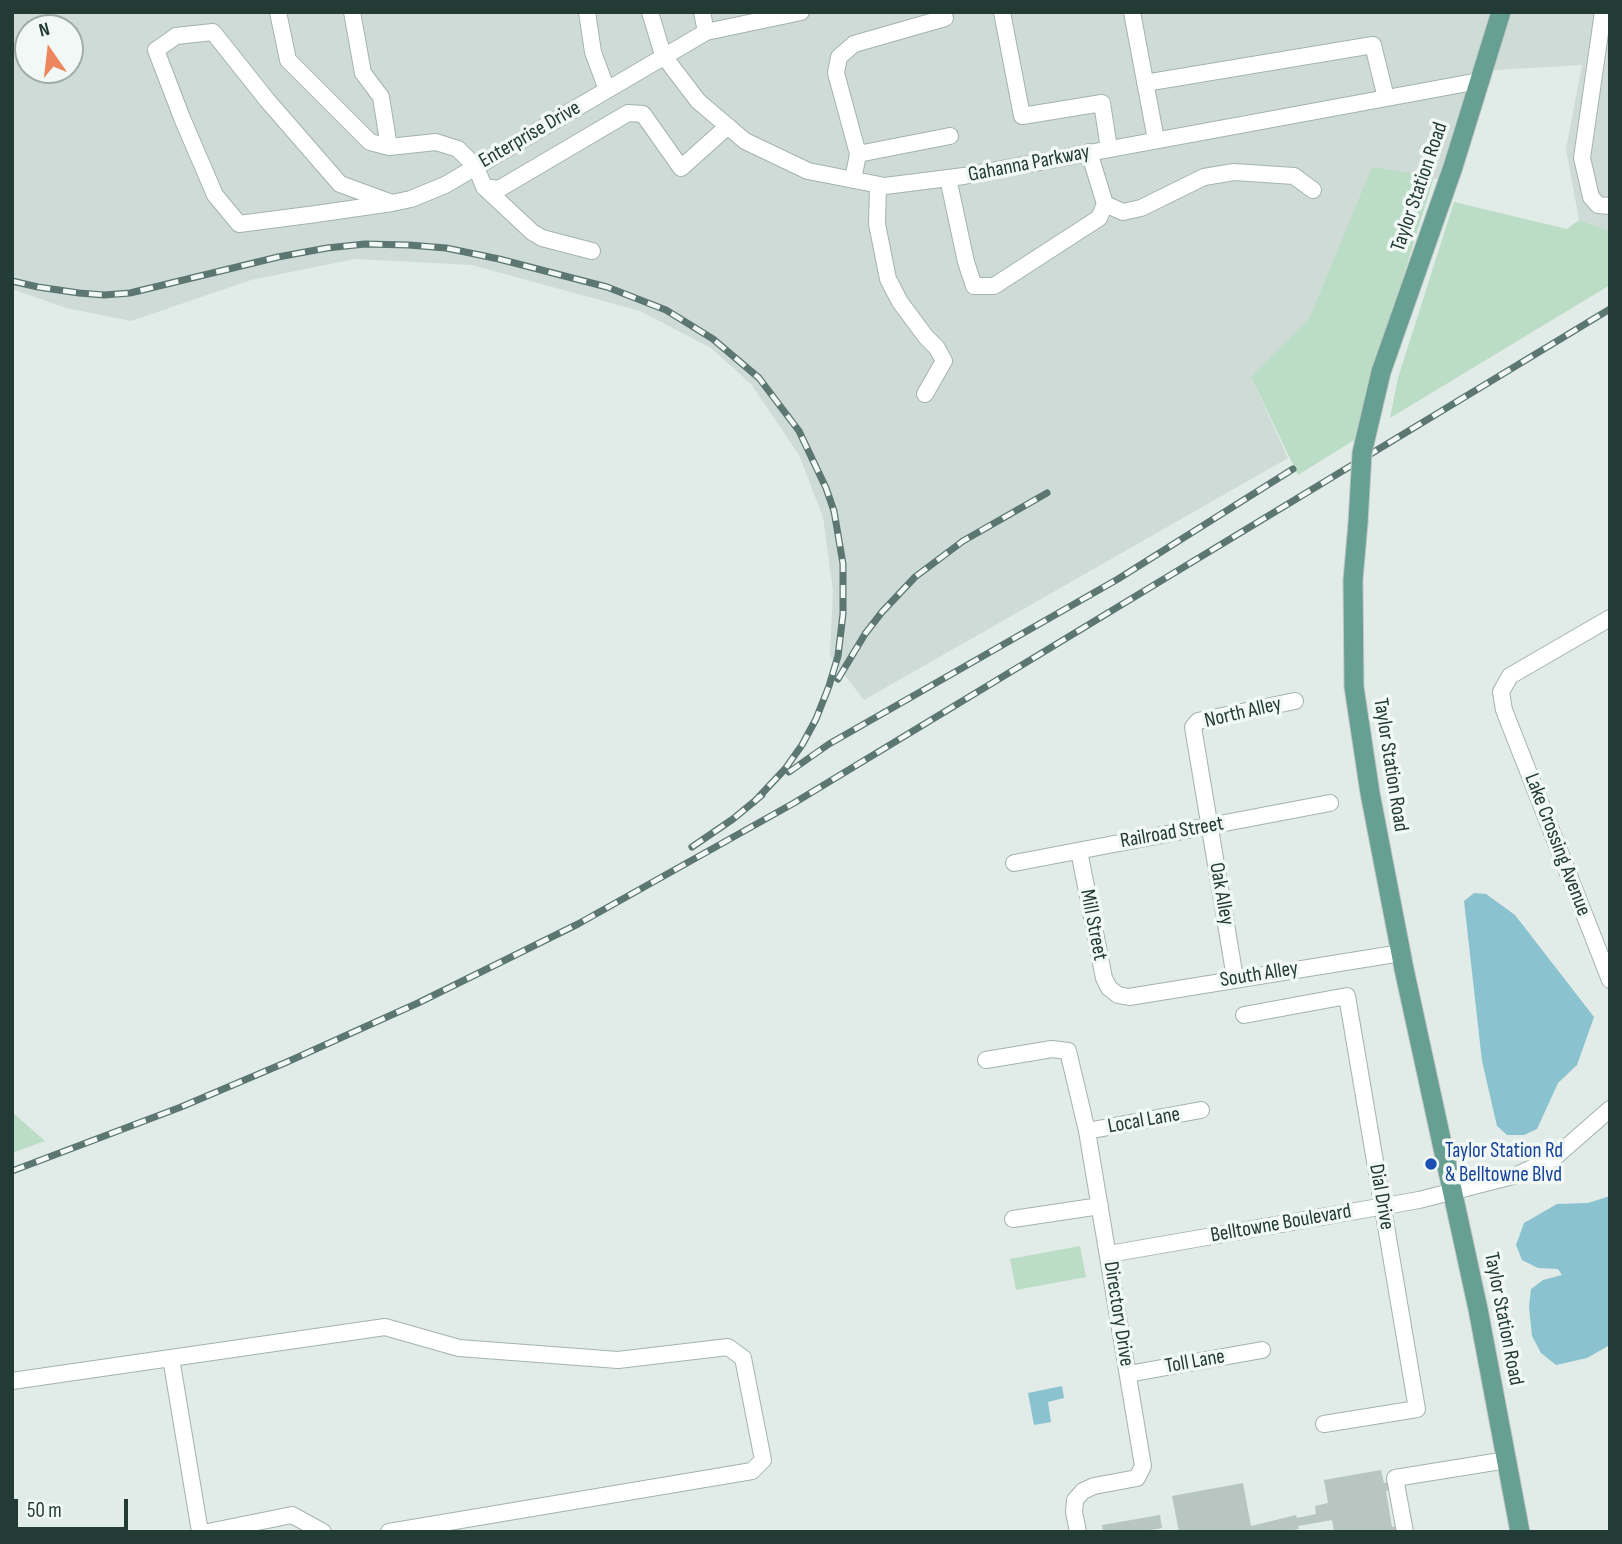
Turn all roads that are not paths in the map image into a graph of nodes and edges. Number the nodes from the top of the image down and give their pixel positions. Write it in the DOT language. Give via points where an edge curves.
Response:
graph roads {
  1 [pos="278,12"];
  2 [pos="352,12"];
  3 [pos="587,12"];
  4 [pos="650,12"];
  5 [pos="702,12"];
  6 [pos="800,12"];
  7 [pos="1002,12"];
  8 [pos="1132,12"];
  9 [pos="1500,12"];
  10 [pos="1602,12"];
  11 [pos="945,18"];
  12 [pos="706,32"];
  13 [pos="663,55"];
  14 [pos="1479,81"];
  15 [pos="1145,83"];
  16 [pos="607,90"];
  17 [pos="1386,98"];
  18 [pos="728,126"];
  19 [pos="950,136"];
  20 [pos="1156,140"];
  21 [pos="389,147"];
  22 [pos="1109,149"];
  23 [pos="1089,152"];
  24 [pos="858,154"];
  25 [pos="476,167"];
  26 [pos="948,178"];
  27 [pos="853,180"];
  28 [pos="878,184"];
  29 [pos="484,187"];
  30 [pos="1313,190"];
  31 [pos="392,203"];
  32 [pos="1105,204"];
  33 [pos="1610,206"];
  34 [pos="592,251"];
  35 [pos="925,394"];
  36 [pos="1610,618"];
  37 [pos="1295,701"];
  38 [pos="1193,727"];
  39 [pos="1330,803"];
  40 [pos="1209,827"];
  41 [pos="1079,851"];
  42 [pos="1014,863"];
  43 [pos="1401,953"];
  44 [pos="1235,978"];
  45 [pos="1610,980"];
  46 [pos="1118,995"];
  47 [pos="1244,1015"];
  48 [pos="986,1060"];
  49 [pos="1610,1109"];
  50 [pos="1200,1110"];
  51 [pos="1087,1131"];
  52 [pos="1453,1192"];
  53 [pos="1100,1206"];
  54 [pos="1383,1206"];
  55 [pos="1013,1219"];
  56 [pos="1109,1254"];
  57 [pos="1262,1350"];
  58 [pos="171,1358"];
  59 [pos="1128,1374"];
  60 [pos="12,1381"];
  61 [pos="1324,1424"];
  62 [pos="1507,1460"];
  63 [pos="200,1532"];
  64 [pos="208,1532"];
  65 [pos="323,1532"];
  66 [pos="388,1532"];
  67 [pos="1078,1532"];
  68 [pos="1405,1532"];
  69 [pos="1520,1532"];
  1 -- 21 [label="street" via="288,61 295,70 370,142"];
  2 -- 21 [label="street" via="363,73 380,97"];
  3 -- 16 [label="street" via="595,60"];
  4 -- 13 [label="street, Gahanna Parkway"];
  5 -- 12 [label="street"];
  6 -- 12 [label="street, Enterprise Drive"];
  7 -- 22 [label="street" via="1022,116 1101,103"];
  8 -- 15 [label="street"];
  9 -- 14 [label="main road, Taylor Station Road"];
  10 -- 33 [label="street" via="1583,158 1591,197 1598,205"];
  11 -- 24 [label="street" via="854,44 839,57 836,73"];
  12 -- 13 [label="street, Enterprise Drive"];
  13 -- 16 [label="street, Enterprise Drive"];
  13 -- 18 [label="street, Gahanna Parkway" via="698,101"];
  14 -- 17 [label="street, Gahanna Parkway"];
  14 -- 43 [label="main road, Taylor Station Road, bridge" via="1381,372 1362,453 1353,580 1354,687"];
  15 -- 17 [label="street" via="1373,45"];
  15 -- 20 [label="street"];
  16 -- 25 [label="street, Enterprise Drive"];
  17 -- 20 [label="street, Gahanna Parkway"];
  18 -- 27 [label="street, Gahanna Parkway" via="746,141 808,171"];
  18 -- 29 [label="street" via="681,168 643,114 628,113 499,189"];
  19 -- 24 [label="street"];
  20 -- 22 [label="street, Gahanna Parkway"];
  21 -- 25 [label="street" via="436,142 458,149"];
  22 -- 23 [label="street, Gahanna Parkway"];
  23 -- 26 [label="street, Gahanna Parkway"];
  23 -- 32 [label="street"];
  24 -- 27 [label="street"];
  25 -- 29 [label="street"];
  25 -- 31 [label="street, Enterprise Drive" via="445,185"];
  26 -- 28 [label="street, Gahanna Parkway"];
  26 -- 32 [label="street" via="974,286 994,286 1099,218"];
  27 -- 28 [label="street, Gahanna Parkway"];
  28 -- 35 [label="street" via="877,224 888,279 944,360"];
  29 -- 34 [label="street" via="542,238"];
  30 -- 32 [label="street" via="1294,176 1234,172 1204,177 1141,208 1123,212"];
  31 -- 31 [label="street, Enterprise Drive" via="239,224 215,195 156,50 176,36 213,32 340,184"];
  36 -- 45 [label="street, Lake Crossing Avenue" via="1510,676 1501,692 1504,710"];
  37 -- 38 [label="street, North Alley" via="1198,721"];
  38 -- 40 [label="street, Oak Alley"];
  39 -- 40 [label="street, Railroad Street"];
  40 -- 41 [label="street, Railroad Street"];
  40 -- 44 [label="street, Oak Alley"];
  41 -- 42 [label="street, Railroad Street"];
  41 -- 46 [label="street, Mill Street" via="1104,978"];
  43 -- 44 [label="street, South Alley"];
  43 -- 52 [label="main road, Taylor Station Road"];
  44 -- 46 [label="street, South Alley" via="1129,997"];
  47 -- 54 [label="street, Dial Drive" via="1347,996"];
  48 -- 51 [label="street, Directory Drive" via="1052,1049 1068,1051"];
  49 -- 52 [label="street, Belltowne Boulevard" via="1554,1158 1517,1175"];
  50 -- 51 [label="street, Local Lane"];
  51 -- 53 [label="street, Directory Drive"];
  52 -- 54 [label="street, Belltowne Boulevard"];
  52 -- 62 [label="main road, Taylor Station Road"];
  53 -- 55 [label="street"];
  53 -- 56 [label="street, Directory Drive"];
  54 -- 56 [label="street, Belltowne Boulevard"];
  54 -- 61 [label="street, Dial Drive" via="1417,1409"];
  56 -- 59 [label="street, Directory Drive"];
  57 -- 59 [label="street, Toll Lane"];
  58 -- 60 [label="street"];
  58 -- 63 [label="street"];
  58 -- 66 [label="street" via="385,1327 459,1348 618,1360 728,1347 743,1358 763,1460 752,1471"];
  59 -- 67 [label="street, Directory Drive" via="1142,1473 1130,1481 1083,1490 1075,1500"];
  62 -- 68 [label="street" via="1395,1478"];
  62 -- 69 [label="main road, Taylor Station Road"];
  64 -- 65 [label="street" via="292,1515"];
}
